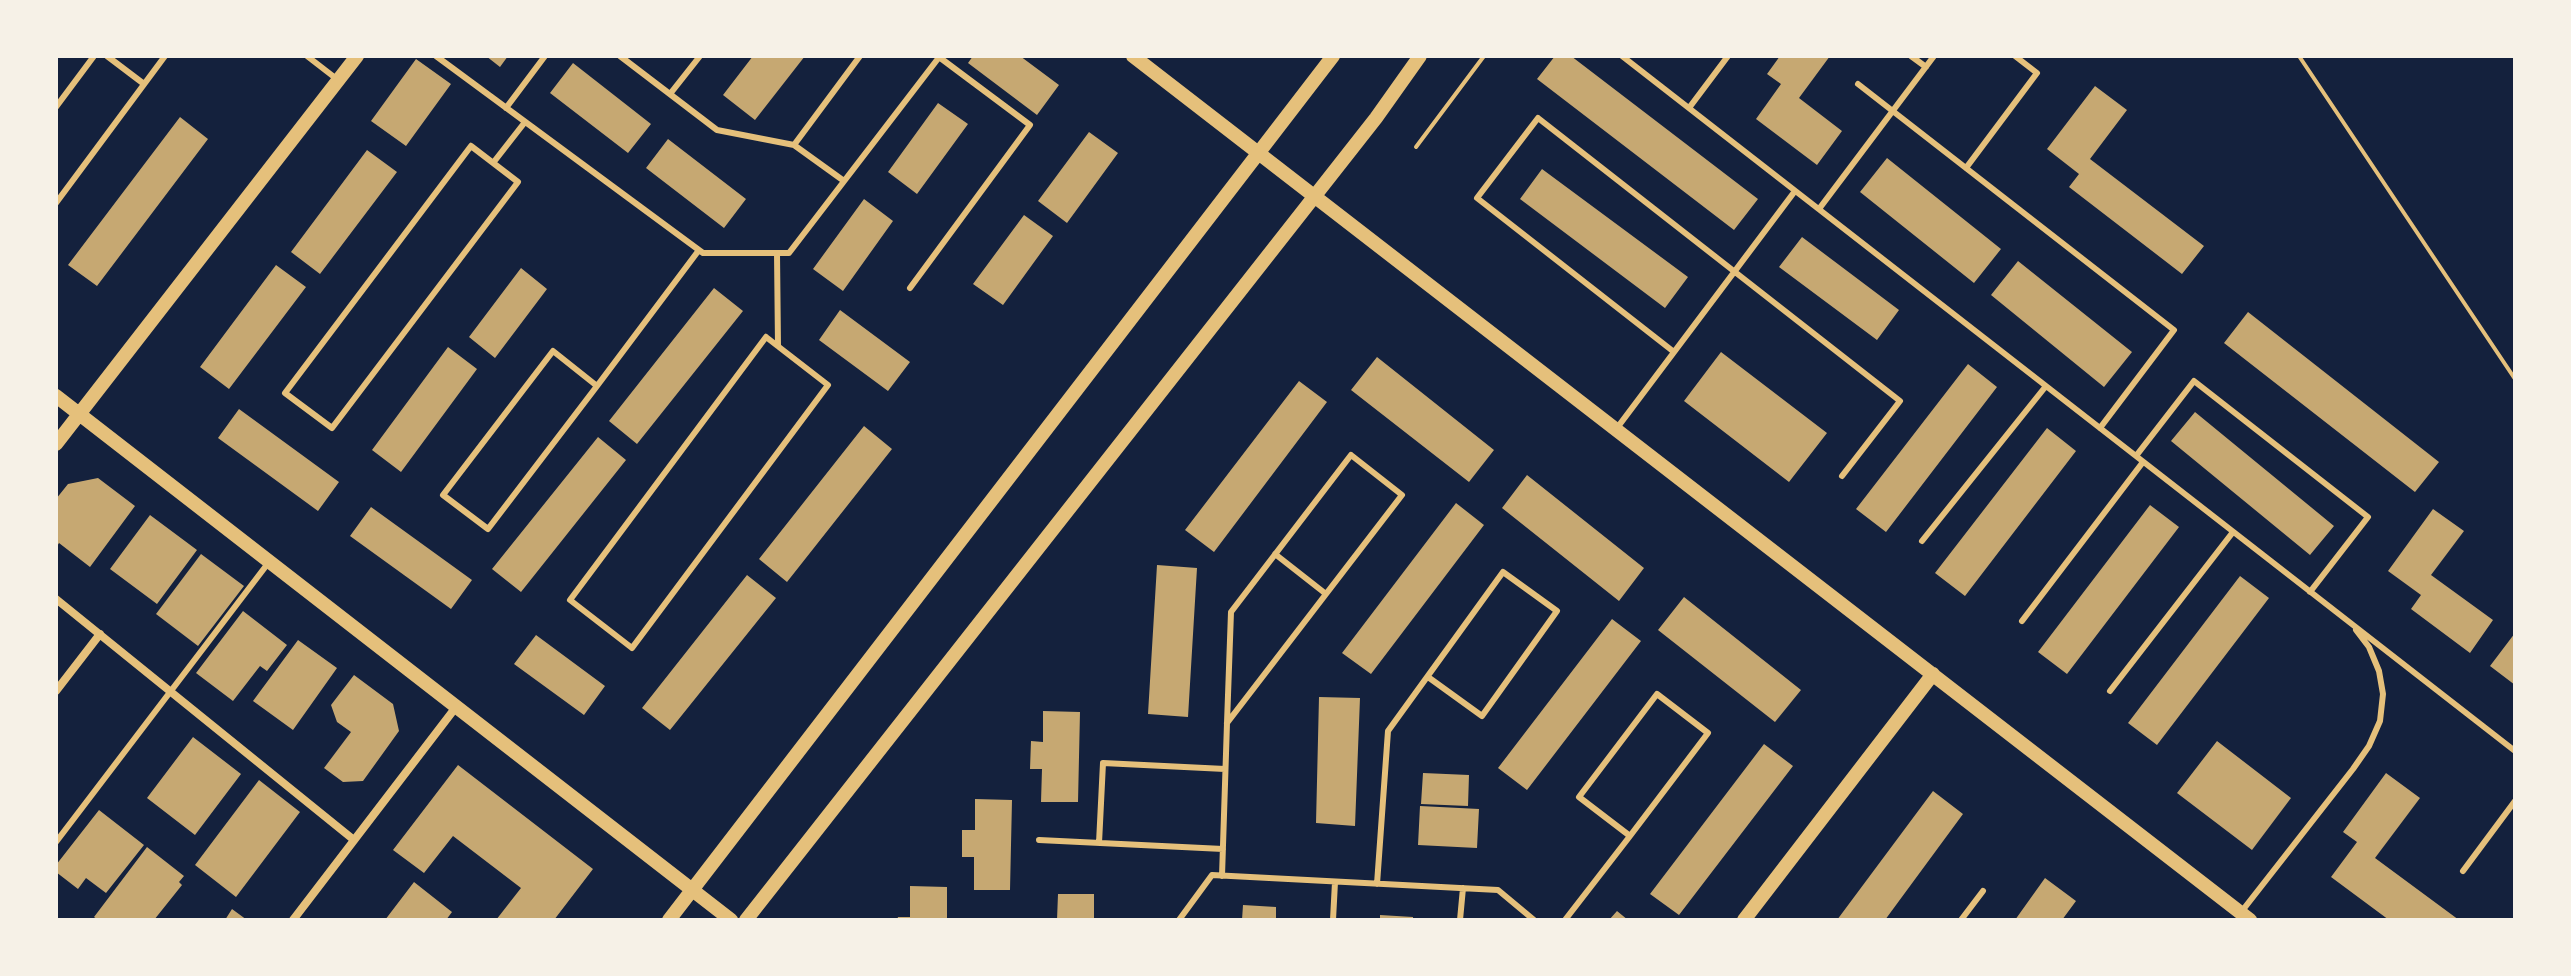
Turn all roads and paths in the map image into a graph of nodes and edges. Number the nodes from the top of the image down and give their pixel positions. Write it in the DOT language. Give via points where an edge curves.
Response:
graph roads {
  1 [pos="94,56"];
  2 [pos="107,56"];
  3 [pos="165,56"];
  4 [pos="307,56"];
  5 [pos="357,56"];
  6 [pos="436,56"];
  7 [pos="545,56"];
  8 [pos="620,56"];
  9 [pos="700,56"];
  10 [pos="860,56"];
  11 [pos="1133,56"];
  12 [pos="1333,56"];
  13 [pos="1420,56"];
  14 [pos="1484,56"];
  15 [pos="1622,56"];
  16 [pos="1728,56"];
  17 [pos="1911,56"];
  18 [pos="1934,56"];
  19 [pos="2015,56"];
  20 [pos="2299,56"];
  21 [pos="939,57"];
  22 [pos="1926,67"];
  23 [pos="338,80"];
  24 [pos="144,84"];
  25 [pos="1858,84"];
  26 [pos="670,94"];
  27 [pos="56,107"];
  28 [pos="506,108"];
  29 [pos="1689,108"];
  30 [pos="1893,111"];
  31 [pos="525,122"];
  32 [pos="794,145"];
  33 [pos="1416,147"];
  34 [pos="1259,154"];
  35 [pos="493,163"];
  36 [pos="1966,168"];
  37 [pos="844,181"];
  38 [pos="1795,191"];
  39 [pos="1315,196"];
  40 [pos="56,203"];
  41 [pos="1819,209"];
  42 [pos="699,250"];
  43 [pos="777,253"];
  44 [pos="1735,272"];
  45 [pos="910,288"];
  46 [pos="778,346"];
  47 [pos="1674,352"];
  48 [pos="2515,379"];
  49 [pos="597,386"];
  50 [pos="2046,386"];
  51 [pos="56,396"];
  52 [pos="79,414"];
  53 [pos="2100,428"];
  54 [pos="1616,429"];
  55 [pos="56,444"];
  56 [pos="2136,456"];
  57 [pos="2143,462"];
  58 [pos="1842,476"];
  59 [pos="2233,532"];
  60 [pos="1922,541"];
  61 [pos="1275,554"];
  62 [pos="269,562"];
  63 [pos="2310,592"];
  64 [pos="1326,594"];
  65 [pos="56,599"];
  66 [pos="2022,621"];
  67 [pos="2352,624"];
  68 [pos="100,634"];
  69 [pos="1933,674"];
  70 [pos="1428,677"];
  71 [pos="56,691"];
  72 [pos="171,691"];
  73 [pos="2110,691"];
  74 [pos="456,707"];
  75 [pos="1227,723"];
  76 [pos="2515,751"];
  77 [pos="1225,769"];
  78 [pos="2515,801"];
  79 [pos="1630,836"];
  80 [pos="354,840"];
  81 [pos="1039,840"];
  82 [pos="56,842"];
  83 [pos="1099,843"];
  84 [pos="1223,849"];
  85 [pos="2463,871"];
  86 [pos="1222,876"];
  87 [pos="1335,882"];
  88 [pos="1377,884"];
  89 [pos="1463,888"];
  90 [pos="693,890"];
  91 [pos="1983,891"];
  92 [pos="2246,916"];
  93 [pos="293,920"];
  94 [pos="669,920"];
  95 [pos="731,920"];
  96 [pos="746,920"];
  97 [pos="1179,920"];
  98 [pos="1333,920"];
  99 [pos="1460,920"];
  100 [pos="1534,920"];
  101 [pos="1565,920"];
  102 [pos="1744,920"];
  103 [pos="1961,920"];
  1 -- 27 [label="lane"];
  2 -- 24 [label="lane"];
  3 -- 24 [label="lane"];
  4 -- 23 [label="lane"];
  5 -- 23 [label="street"];
  6 -- 28 [label="lane"];
  7 -- 28 [label="lane"];
  8 -- 26 [label="lane"];
  9 -- 26 [label="lane"];
  10 -- 32 [label="lane"];
  11 -- 34 [label="street"];
  12 -- 34 [label="street"];
  13 -- 39 [label="street"];
  14 -- 33 [label="path"];
  15 -- 29 [label="lane"];
  16 -- 29 [label="lane"];
  17 -- 22 [label="lane"];
  18 -- 22 [label="lane"];
  19 -- 36 [label="lane" via="2037,73"];
  20 -- 48 [label="path"];
  21 -- 37 [label="lane"];
  21 -- 45 [label="lane" via="1030,125"];
  22 -- 30 [label="lane"];
  23 -- 52 [label="street"];
  24 -- 40 [label="lane"];
  25 -- 30 [label="lane"];
  26 -- 32 [label="lane" via="717,130"];
  28 -- 31 [label="lane"];
  29 -- 38 [label="lane"];
  30 -- 36 [label="lane"];
  30 -- 41 [label="lane"];
  31 -- 35 [label="lane"];
  31 -- 42 [label="lane"];
  32 -- 37 [label="lane"];
  34 -- 39 [label="street"];
  34 -- 90 [label="street"];
  35 -- 35 [label="lane" via="471,146 285,393 332,428 518,182"];
  36 -- 53 [label="lane" via="2174,330"];
  37 -- 43 [label="lane" via="789,253"];
  38 -- 41 [label="lane"];
  38 -- 44 [label="lane"];
  39 -- 54 [label="street"];
  39 -- 96 [label="street"];
  41 -- 50 [label="lane"];
  42 -- 43 [label="lane"];
  42 -- 49 [label="lane"];
  43 -- 46 [label="lane"];
  44 -- 47 [label="lane"];
  44 -- 47 [label="lane" via="1538,118 1477,198"];
  44 -- 58 [label="lane" via="1900,401"];
  46 -- 46 [label="lane" via="766,337 570,600 632,648 828,385"];
  47 -- 54 [label="lane"];
  49 -- 49 [label="lane" via="553,351 443,495 488,529"];
  50 -- 53 [label="lane"];
  50 -- 60 [label="lane"];
  51 -- 52 [label="street"];
  52 -- 55 [label="street"];
  52 -- 62 [label="street"];
  53 -- 56 [label="lane"];
  54 -- 69 [label="street"];
  56 -- 57 [label="lane"];
  56 -- 63 [label="lane" via="2194,381 2368,517"];
  57 -- 59 [label="lane"];
  57 -- 66 [label="lane"];
  59 -- 63 [label="lane"];
  59 -- 73 [label="lane"];
  61 -- 64 [label="lane"];
  61 -- 64 [label="lane" via="1351,455 1402,495"];
  61 -- 75 [label="lane" via="1231,612"];
  62 -- 72 [label="lane"];
  62 -- 74 [label="street"];
  63 -- 67 [label="lane"];
  64 -- 75 [label="lane"];
  65 -- 68 [label="street"];
  67 -- 76 [label="lane"];
  67 -- 92 [label="lane" via="2379,671 2380,721 2369,746"];
  68 -- 71 [label="street"];
  68 -- 72 [label="street"];
  69 -- 92 [label="street"];
  69 -- 102 [label="street"];
  70 -- 70 [label="lane" via="1503,572 1557,611 1482,716"];
  70 -- 88 [label="lane" via="1388,731"];
  72 -- 80 [label="street"];
  72 -- 82 [label="lane"];
  74 -- 80 [label="street"];
  74 -- 90 [label="street"];
  75 -- 77 [label="lane"];
  77 -- 83 [label="lane" via="1103,763"];
  77 -- 84 [label="lane"];
  78 -- 85 [label="lane"];
  79 -- 79 [label="lane" via="1708,733 1657,694 1579,797"];
  79 -- 101 [label="lane"];
  80 -- 93 [label="street"];
  81 -- 83 [label="lane"];
  83 -- 84 [label="lane"];
  84 -- 86 [label="lane"];
  86 -- 87 [label="lane"];
  86 -- 97 [label="lane" via="1212,875"];
  87 -- 88 [label="lane"];
  87 -- 98 [label="lane"];
  88 -- 89 [label="lane"];
  89 -- 99 [label="lane"];
  89 -- 100 [label="lane" via="1498,890"];
  90 -- 94 [label="street"];
  90 -- 95 [label="street"];
  91 -- 103 [label="lane"];
}
